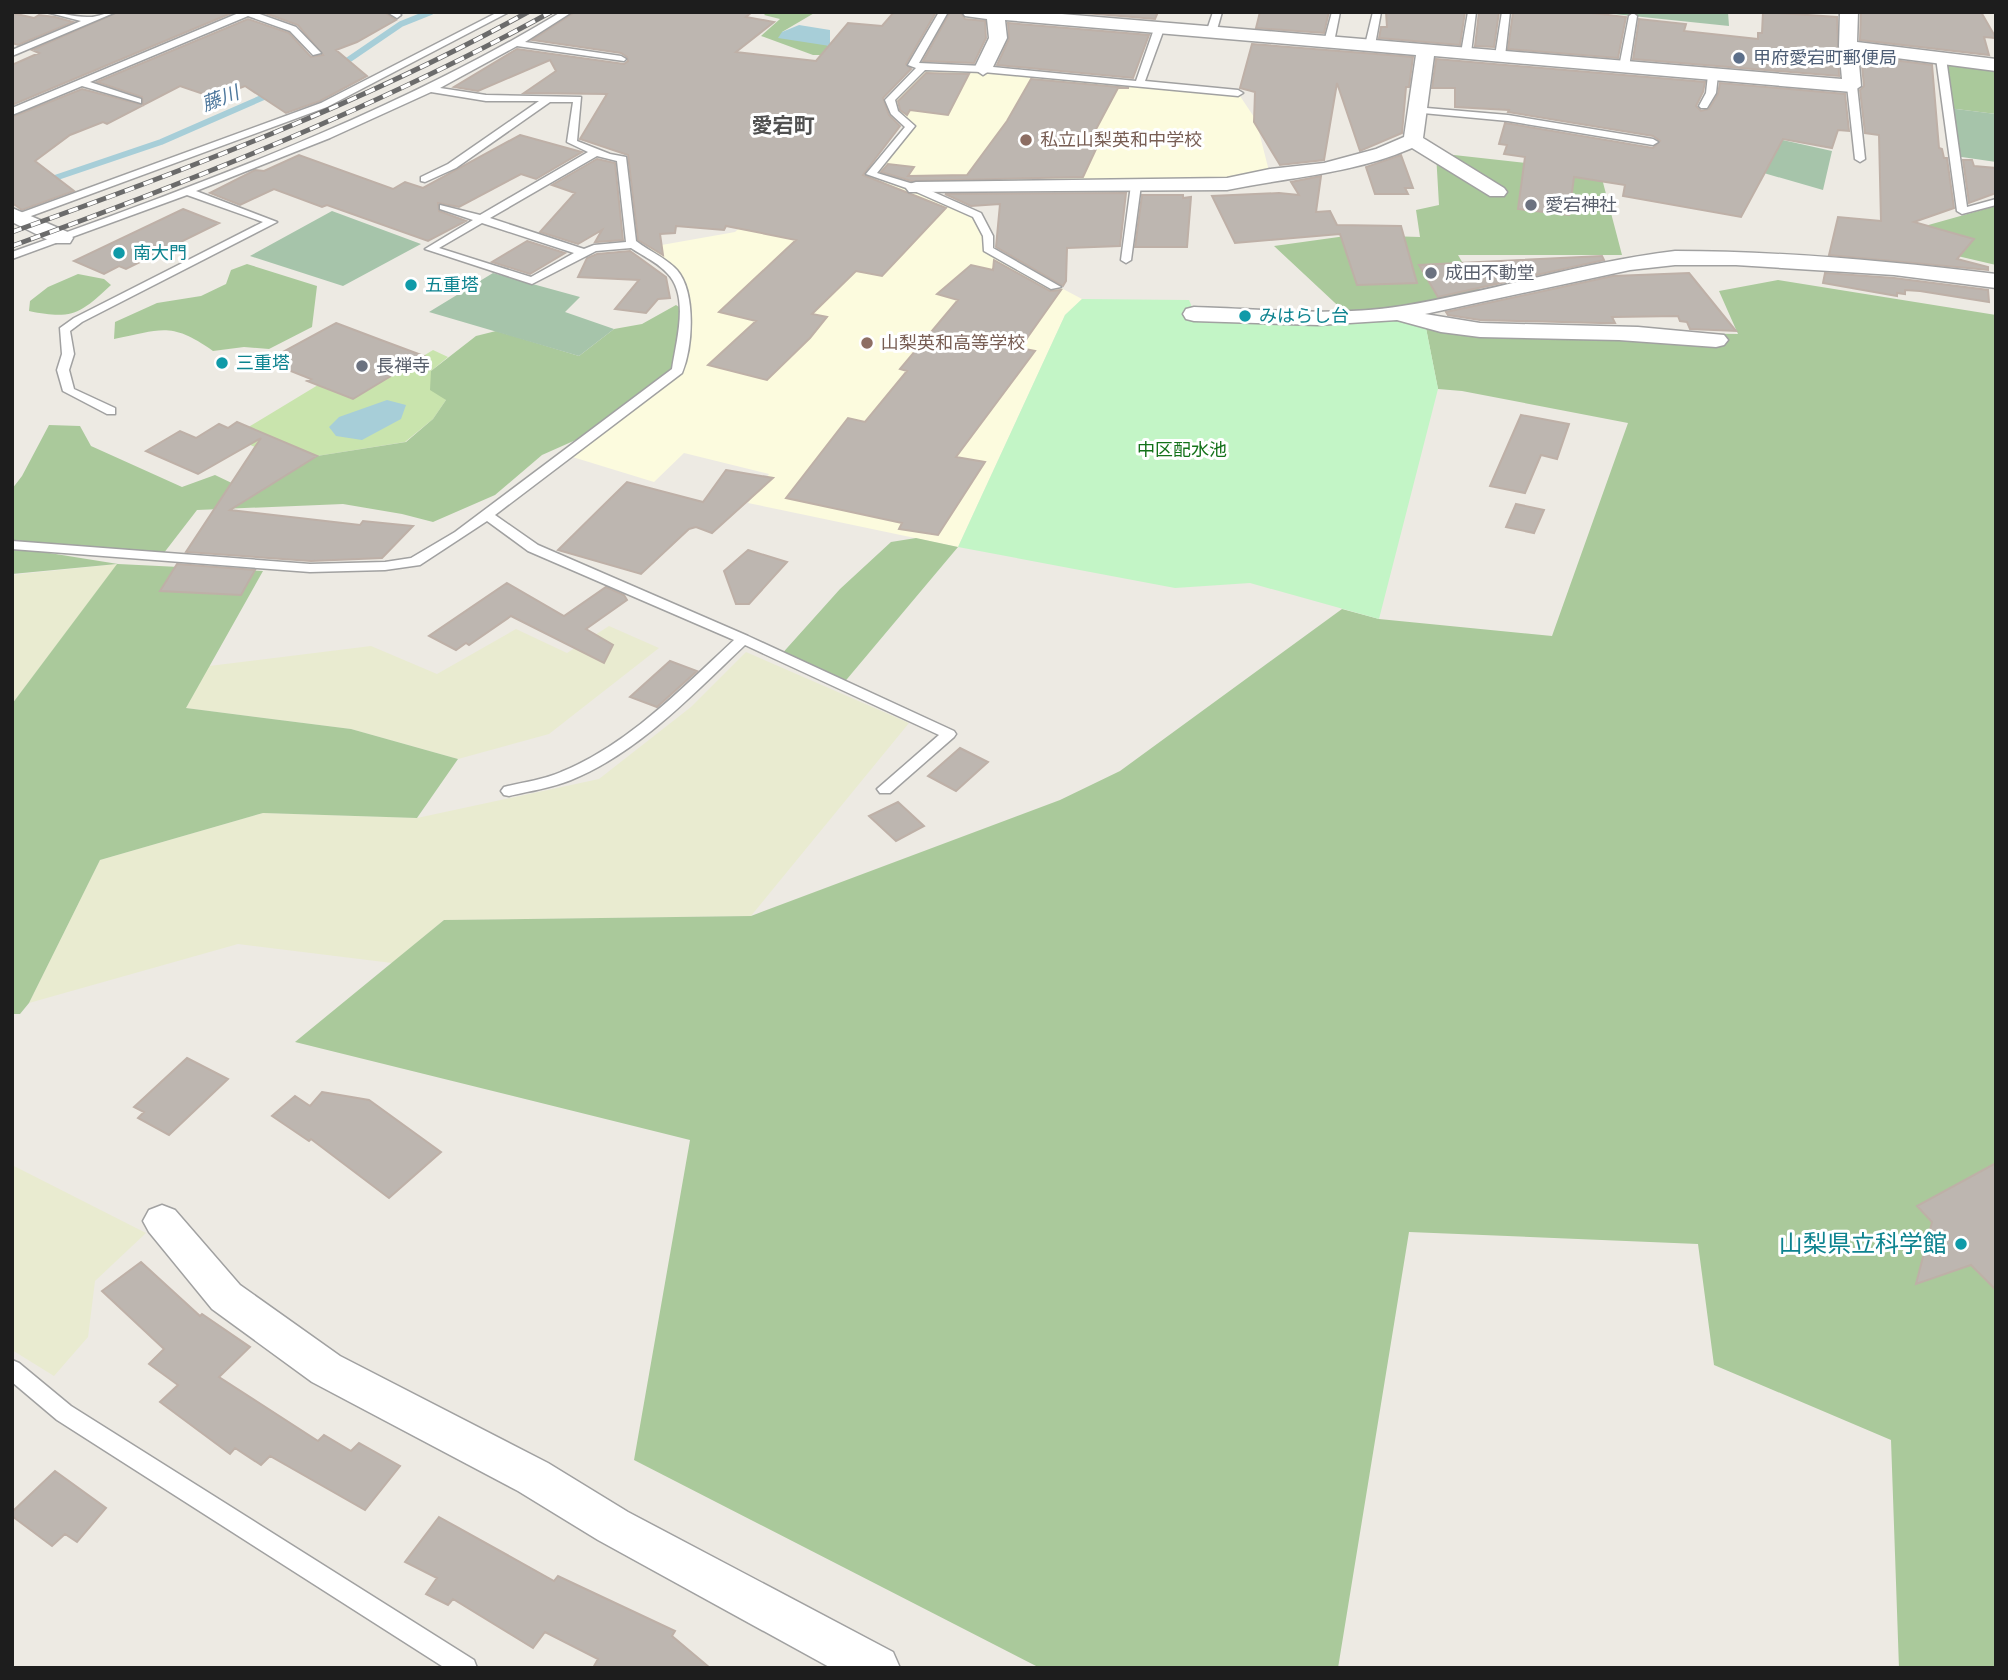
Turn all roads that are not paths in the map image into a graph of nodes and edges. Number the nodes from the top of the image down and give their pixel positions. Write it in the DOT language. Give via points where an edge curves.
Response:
graph roads {
  1 [pos="50,12"];
  2 [pos="112,12"];
  3 [pos="505,12"];
  4 [pos="568,12"];
  5 [pos="944,12"];
  6 [pos="971,12"];
  7 [pos="1218,12"];
  8 [pos="1336,12"];
  9 [pos="1377,12"];
  10 [pos="1472,12"];
  11 [pos="1506,12"];
  12 [pos="1849,12"];
  13 [pos="248,13"];
  14 [pos="995,15"];
  15 [pos="1633,16"];
  16 [pos="92,20"];
  17 [pos="1159,29"];
  18 [pos="1211,33"];
  19 [pos="1329,42"];
  20 [pos="516,43"];
  21 [pos="1370,45"];
  22 [pos="1848,47"];
  23 [pos="1426,49"];
  24 [pos="12,52"];
  25 [pos="316,53"];
  26 [pos="1466,53"];
  27 [pos="1500,56"];
  28 [pos="1941,58"];
  29 [pos="621,59"];
  30 [pos="1996,65"];
  31 [pos="923,67"];
  32 [pos="1624,67"];
  33 [pos="983,69"];
  34 [pos="1713,75"];
  35 [pos="82,83"];
  36 [pos="1139,85"];
  37 [pos="1852,86"];
  38 [pos="430,89"];
  39 [pos="1238,93"];
  40 [pos="138,101"];
  41 [pos="545,101"];
  42 [pos="1704,106"];
  43 [pos="1415,110"];
  44 [pos="12,112"];
  45 [pos="1413,140"];
  46 [pos="1653,142"];
  47 [pos="596,152"];
  48 [pos="1860,159"];
  49 [pos="425,179"];
  50 [pos="1136,185"];
  51 [pos="916,188"];
  52 [pos="185,191"];
  53 [pos="1497,192"];
  54 [pos="1996,202"];
  55 [pos="444,207"];
  56 [pos="15,217"];
  57 [pos="484,219"];
  58 [pos="61,238"];
  59 [pos="634,244"];
  60 [pos="583,252"];
  61 [pos="12,256"];
  62 [pos="1126,260"];
  63 [pos="1996,281"];
  64 [pos="1055,287"];
  65 [pos="1401,313"];
  66 [pos="1194,314"];
  67 [pos="1716,340"];
  68 [pos="111,411"];
  69 [pos="487,515"];
  70 [pos="12,545"];
  71 [pos="743,639"];
  72 [pos="885,789"];
  73 [pos="509,791"];
  74 [pos="162,1221"];
  75 [pos="12,1369"];
  76 [pos="466,1668"];
  77 [pos="877,1668"];
  1 -- 16 [label="lane"];
  2 -- 16 [label="lane"];
  3 -- 56 [label="lane" via="324,105"];
  4 -- 20 [label="lane"];
  5 -- 31 [label="lane" via="913,65"];
  6 -- 14 [label="street"];
  7 -- 18 [label="lane"];
  8 -- 19 [label="lane"];
  9 -- 21 [label="lane"];
  10 -- 26 [label="lane"];
  11 -- 27 [label="lane"];
  12 -- 22 [label="street"];
  13 -- 25 [label="lane" via="293,29"];
  13 -- 35 [label="lane"];
  14 -- 17 [label="street"];
  14 -- 33 [label="street" via="998,38"];
  15 -- 32 [label="lane"];
  16 -- 24 [label="lane"];
  17 -- 18 [label="street"];
  17 -- 36 [label="lane"];
  18 -- 19 [label="street"];
  19 -- 21 [label="street"];
  20 -- 29 [label="lane"];
  20 -- 38 [label="lane"];
  21 -- 23 [label="street"];
  22 -- 28 [label="street"];
  22 -- 37 [label="street"];
  23 -- 26 [label="street"];
  23 -- 43 [label="street"];
  26 -- 27 [label="street"];
  27 -- 32 [label="street"];
  28 -- 30 [label="street"];
  28 -- 54 [label="lane" via="1962,211"];
  31 -- 33 [label="lane"];
  31 -- 51 [label="lane" via="890,100 894,112 910,126 871,174"];
  32 -- 34 [label="street"];
  33 -- 36 [label="lane"];
  34 -- 37 [label="street"];
  34 -- 42 [label="lane"];
  35 -- 40 [label="lane"];
  35 -- 44 [label="lane"];
  36 -- 39 [label="lane"];
  37 -- 48 [label="lane"];
  38 -- 41 [label="lane"];
  38 -- 52 [label="lane"];
  41 -- 47 [label="lane" via="578,99 572,142"];
  41 -- 49 [label="lane" via="452,166"];
  43 -- 45 [label="street"];
  43 -- 46 [label="lane" via="1508,118"];
  45 -- 50 [label="street" via="1325,169 1227,184"];
  45 -- 53 [label="street"];
  47 -- 57 [label="lane"];
  47 -- 59 [label="lane" via="622,159"];
  50 -- 51 [label="street"];
  50 -- 62 [label="lane"];
  51 -- 64 [label="lane" via="977,215 988,236 988,249"];
  52 -- 58 [label="lane"];
  52 -- 68 [label="lane" via="272,222 64,330 68,354 63,370 69,391"];
  55 -- 57 [label="lane"];
  56 -- 58 [label="street"];
  57 -- 60 [label="lane"];
  57 -- 60 [label="lane" via="430,249 532,281"];
  58 -- 61 [label="lane"];
  59 -- 60 [label="lane"];
  59 -- 69 [label="lane" via="673,271 682,285 685,310 678,370"];
  63 -- 65 [label="street" via="1894,268 1675,258 1630,263"];
  65 -- 66 [label="street" via="1318,318"];
  65 -- 67 [label="street" via="1459,330 1654,333"];
  69 -- 70 [label="lane" via="415,562 386,566 310,568"];
  69 -- 71 [label="lane" via="533,548"];
  71 -- 72 [label="lane" via="949,734"];
  71 -- 73 [label="lane" via="688,690 605,755 569,775"];
  74 -- 77 [label="street" via="226,1297 326,1369 533,1477 613,1526"];
  75 -- 76 [label="lane" via="64,1413"];
}
